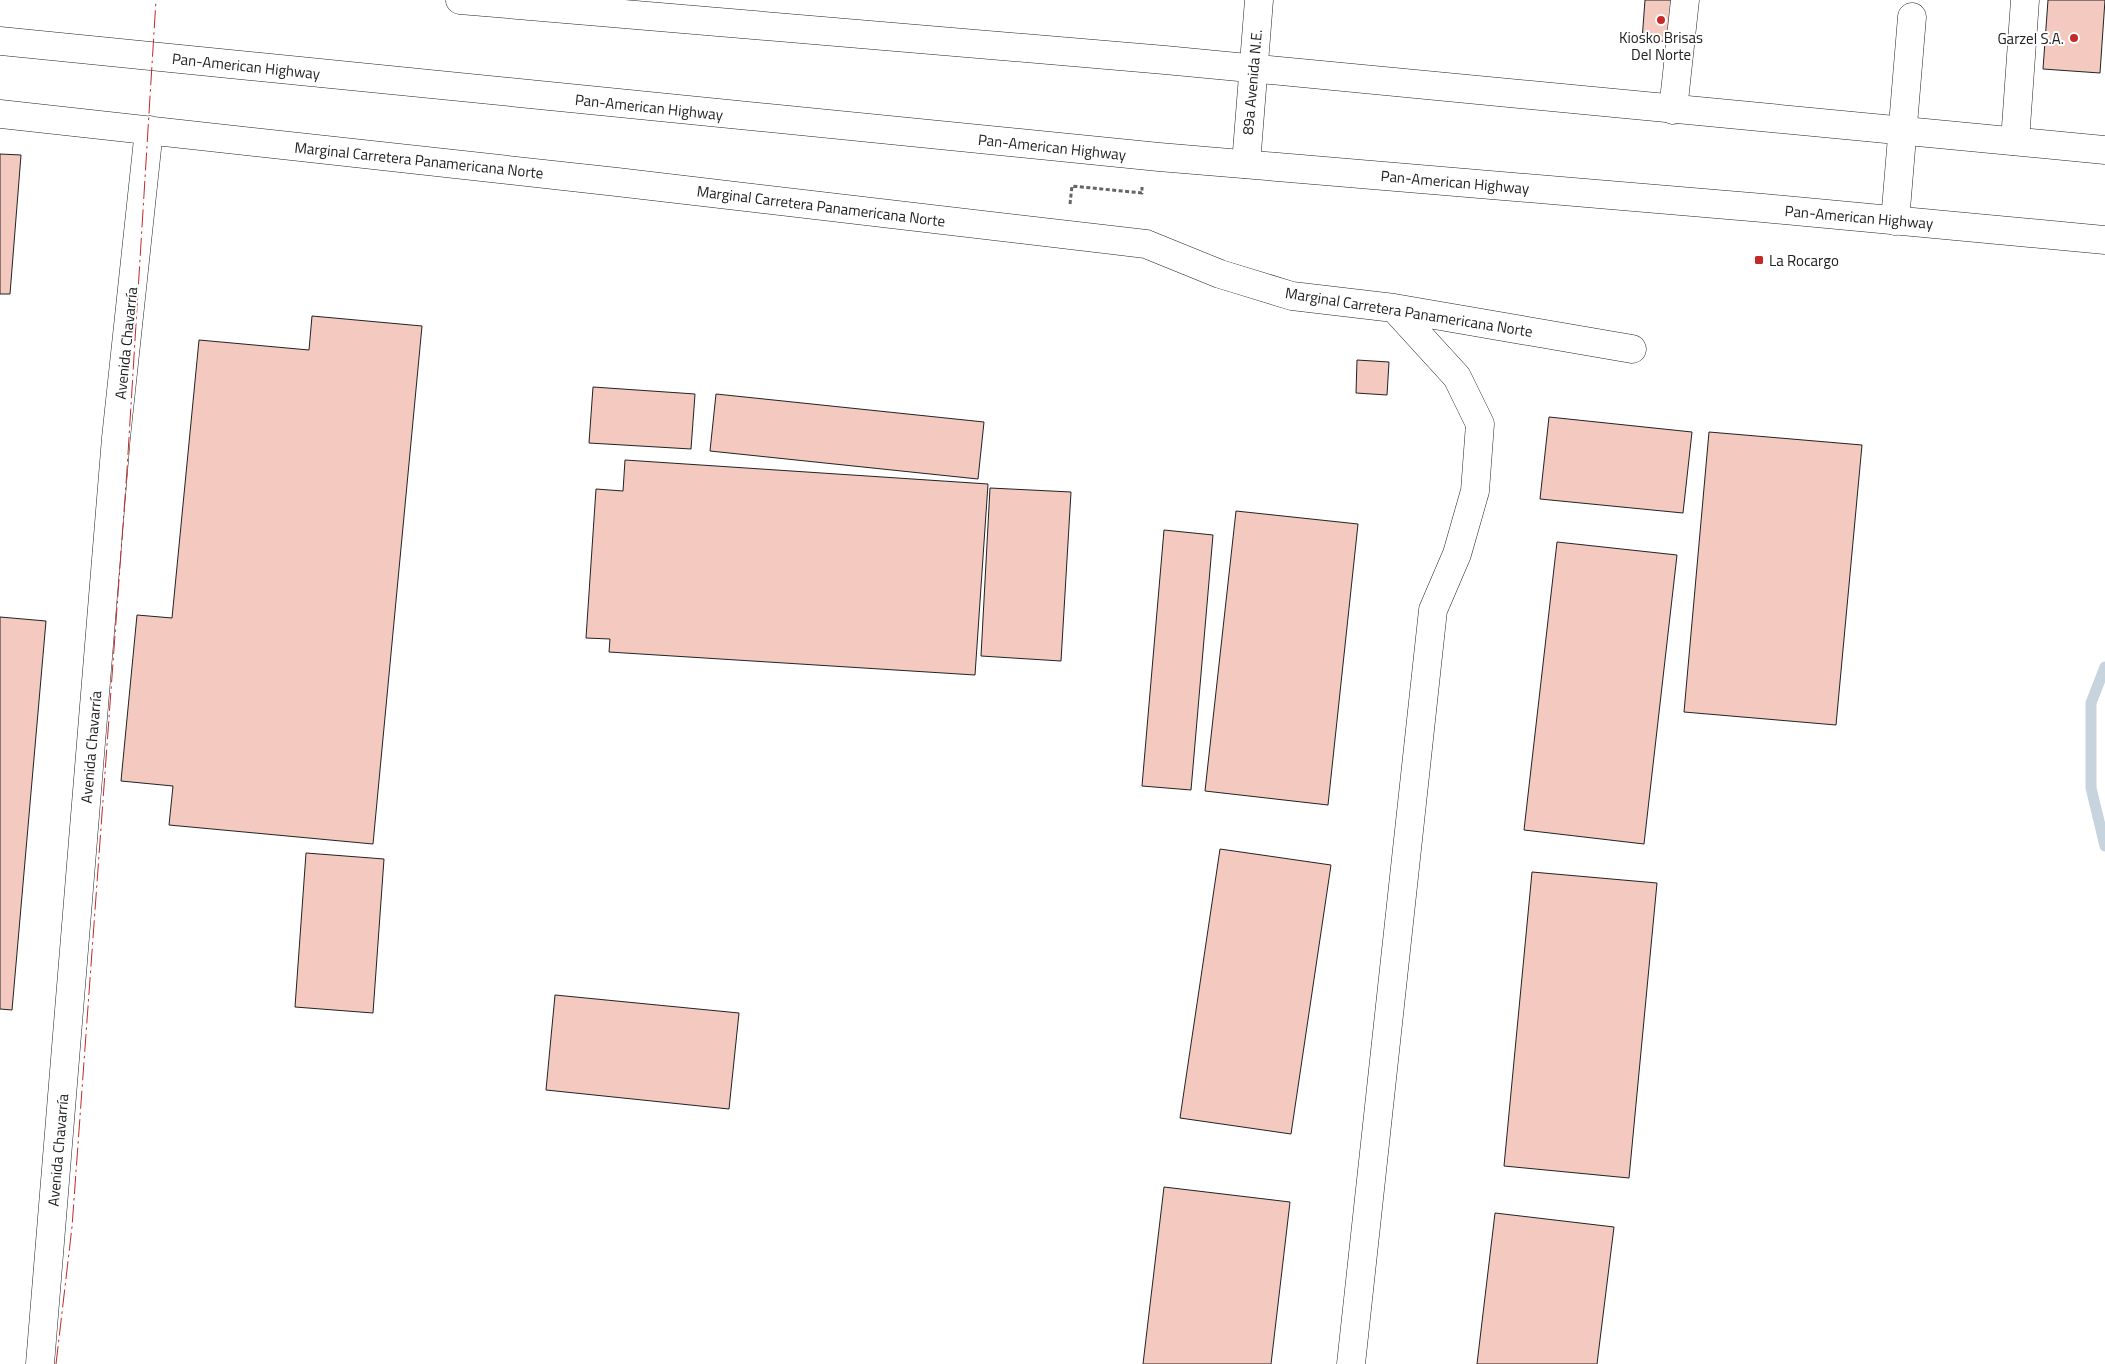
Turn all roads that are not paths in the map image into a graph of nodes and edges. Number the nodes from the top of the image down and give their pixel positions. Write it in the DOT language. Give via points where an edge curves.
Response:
graph roads {
  1 [pos="460,0"];
  2 [pos="1259,0"];
  3 [pos="1685,0"];
  4 [pos="2025,0"];
  5 [pos="1912,17"];
  6 [pos="0,41"];
  7 [pos="1254,69"];
  8 [pos="1673,110"];
  9 [pos="0,114"];
  10 [pos="149,130"];
  11 [pos="1904,132"];
  12 [pos="2015,141"];
  13 [pos="2105,150"];
  14 [pos="1246,164"];
  15 [pos="1896,221"];
  16 [pos="2105,240"];
  17 [pos="1394,308"];
  18 [pos="1632,349"];
  19 [pos="40,1364"];
  20 [pos="1350,1364"];
  1 -- 7 [label="main road"];
  2 -- 7 [label="main road, 89a Avenida N.E."];
  3 -- 8 [label="main road"];
  4 -- 12 [label="main road"];
  5 -- 11 [label="main road"];
  6 -- 14 [label="main road, Pan-American Highway"];
  7 -- 8 [label="main road"];
  7 -- 14 [label="main road, 89a Avenida N.E."];
  8 -- 11 [label="main road"];
  9 -- 10 [label="main road, Marginal Carretera Panamericana Norte"];
  10 -- 17 [label="main road, Marginal Carretera Panamericana Norte" via="1146,244 1220,274 1292,296"];
  10 -- 19 [label="main road, Avenida Chavarría" via="116,438"];
  11 -- 12 [label="main road"];
  11 -- 15 [label="main road"];
  12 -- 13 [label="main road"];
  14 -- 15 [label="main road, Pan-American Highway"];
  15 -- 16 [label="main road, Pan-American Highway"];
  17 -- 18 [label="main road, Marginal Carretera Panamericana Norte"];
  17 -- 20 [label="main road" via="1457,377 1480,424 1476,491 1457,554 1433,610"];
}
